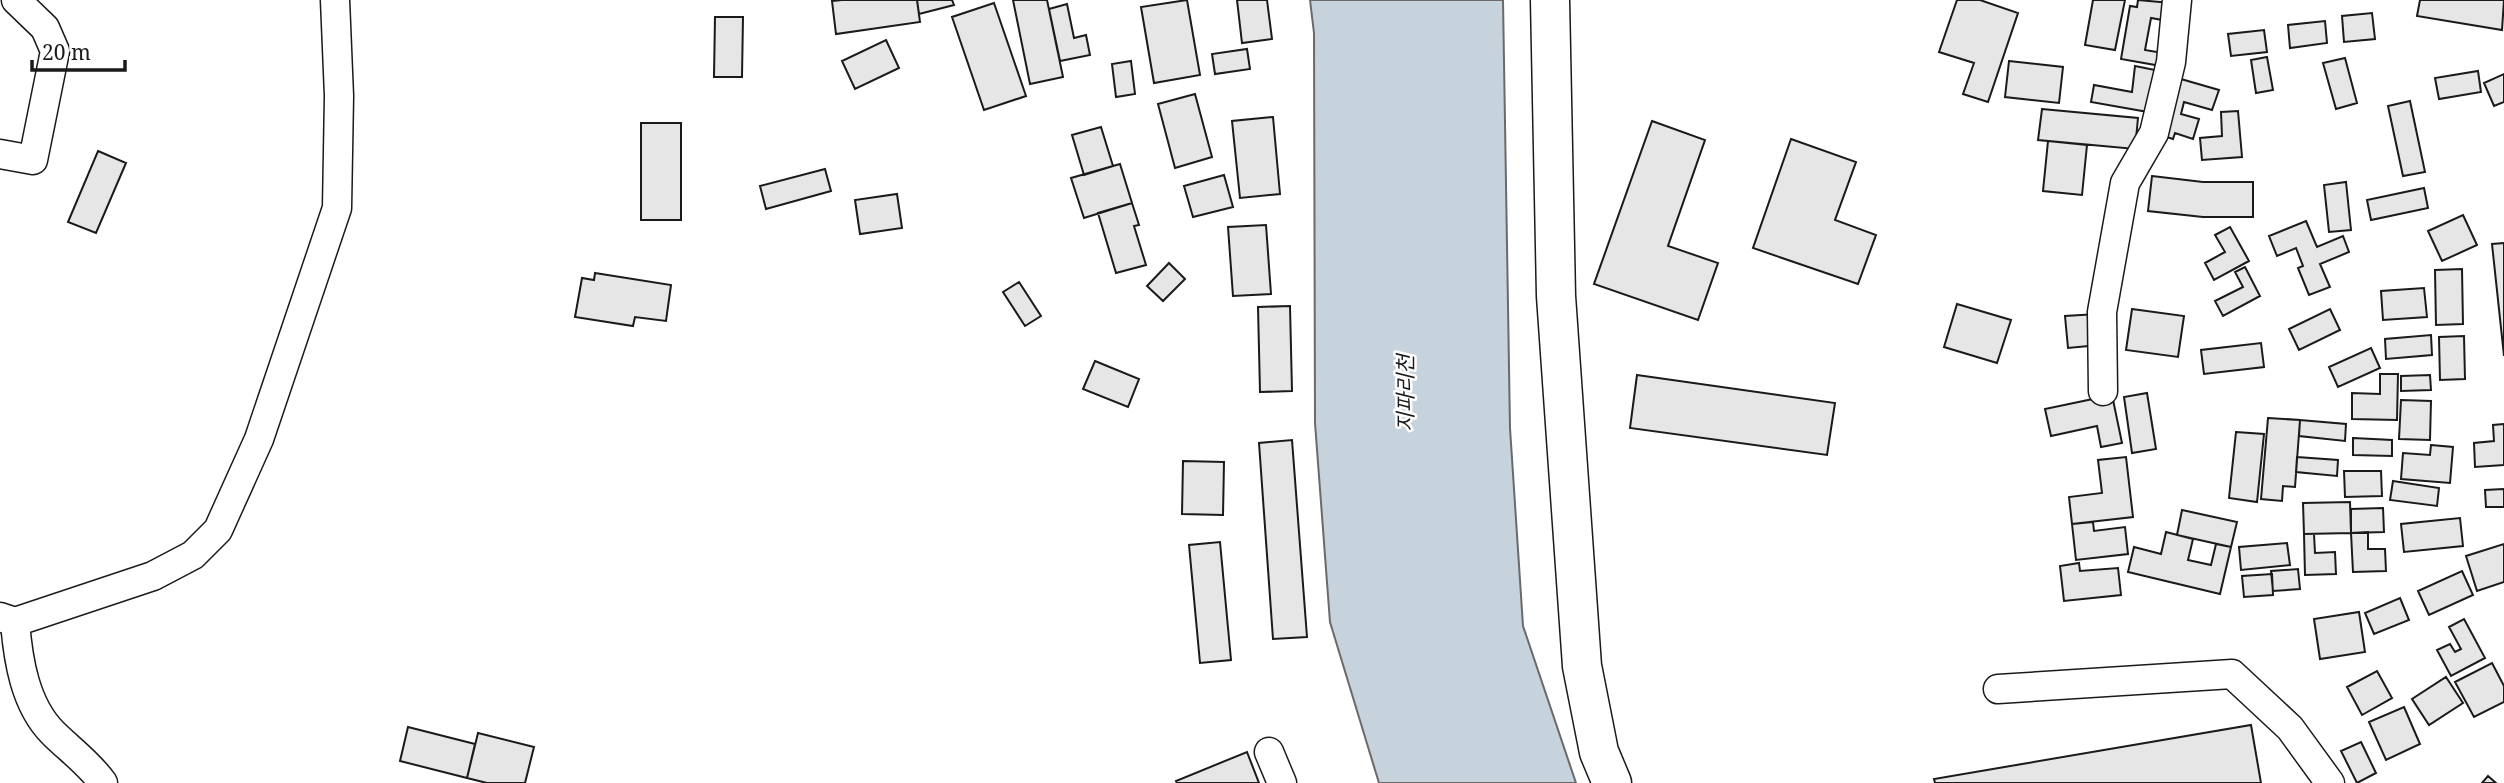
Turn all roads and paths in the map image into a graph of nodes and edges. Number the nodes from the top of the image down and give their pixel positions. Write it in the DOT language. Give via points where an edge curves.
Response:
graph roads {
  1 [pos="16,0"];
  2 [pos="335,0"];
  3 [pos="1550,0"];
  4 [pos="2176,0"];
  5 [pos="0,155"];
  6 [pos="2103,391"];
  7 [pos="8,620"];
  8 [pos="1998,689"];
  9 [pos="1269,752"];
  10 [pos="103,783"];
  11 [pos="1282,783"];
  12 [pos="1612,783"];
  13 [pos="2330,783"];
  1 -- 5 [label="street" via="45,28 55,51 33,160"];
  2 -- 7 [label="street" via="337,208 259,439 218,530 192,555 153,576"];
  3 -- 12 [label="street" via="1556,296 1582,666 1599,752"];
  4 -- 6 [label="street" via="2171,62 2154,133 2125,183 2102,312"];
  7 -- 10 [label="street" via="38,712"];
  8 -- 13 [label="street" via="2232,674 2290,729"];
  9 -- 11 [label="street"];
}
